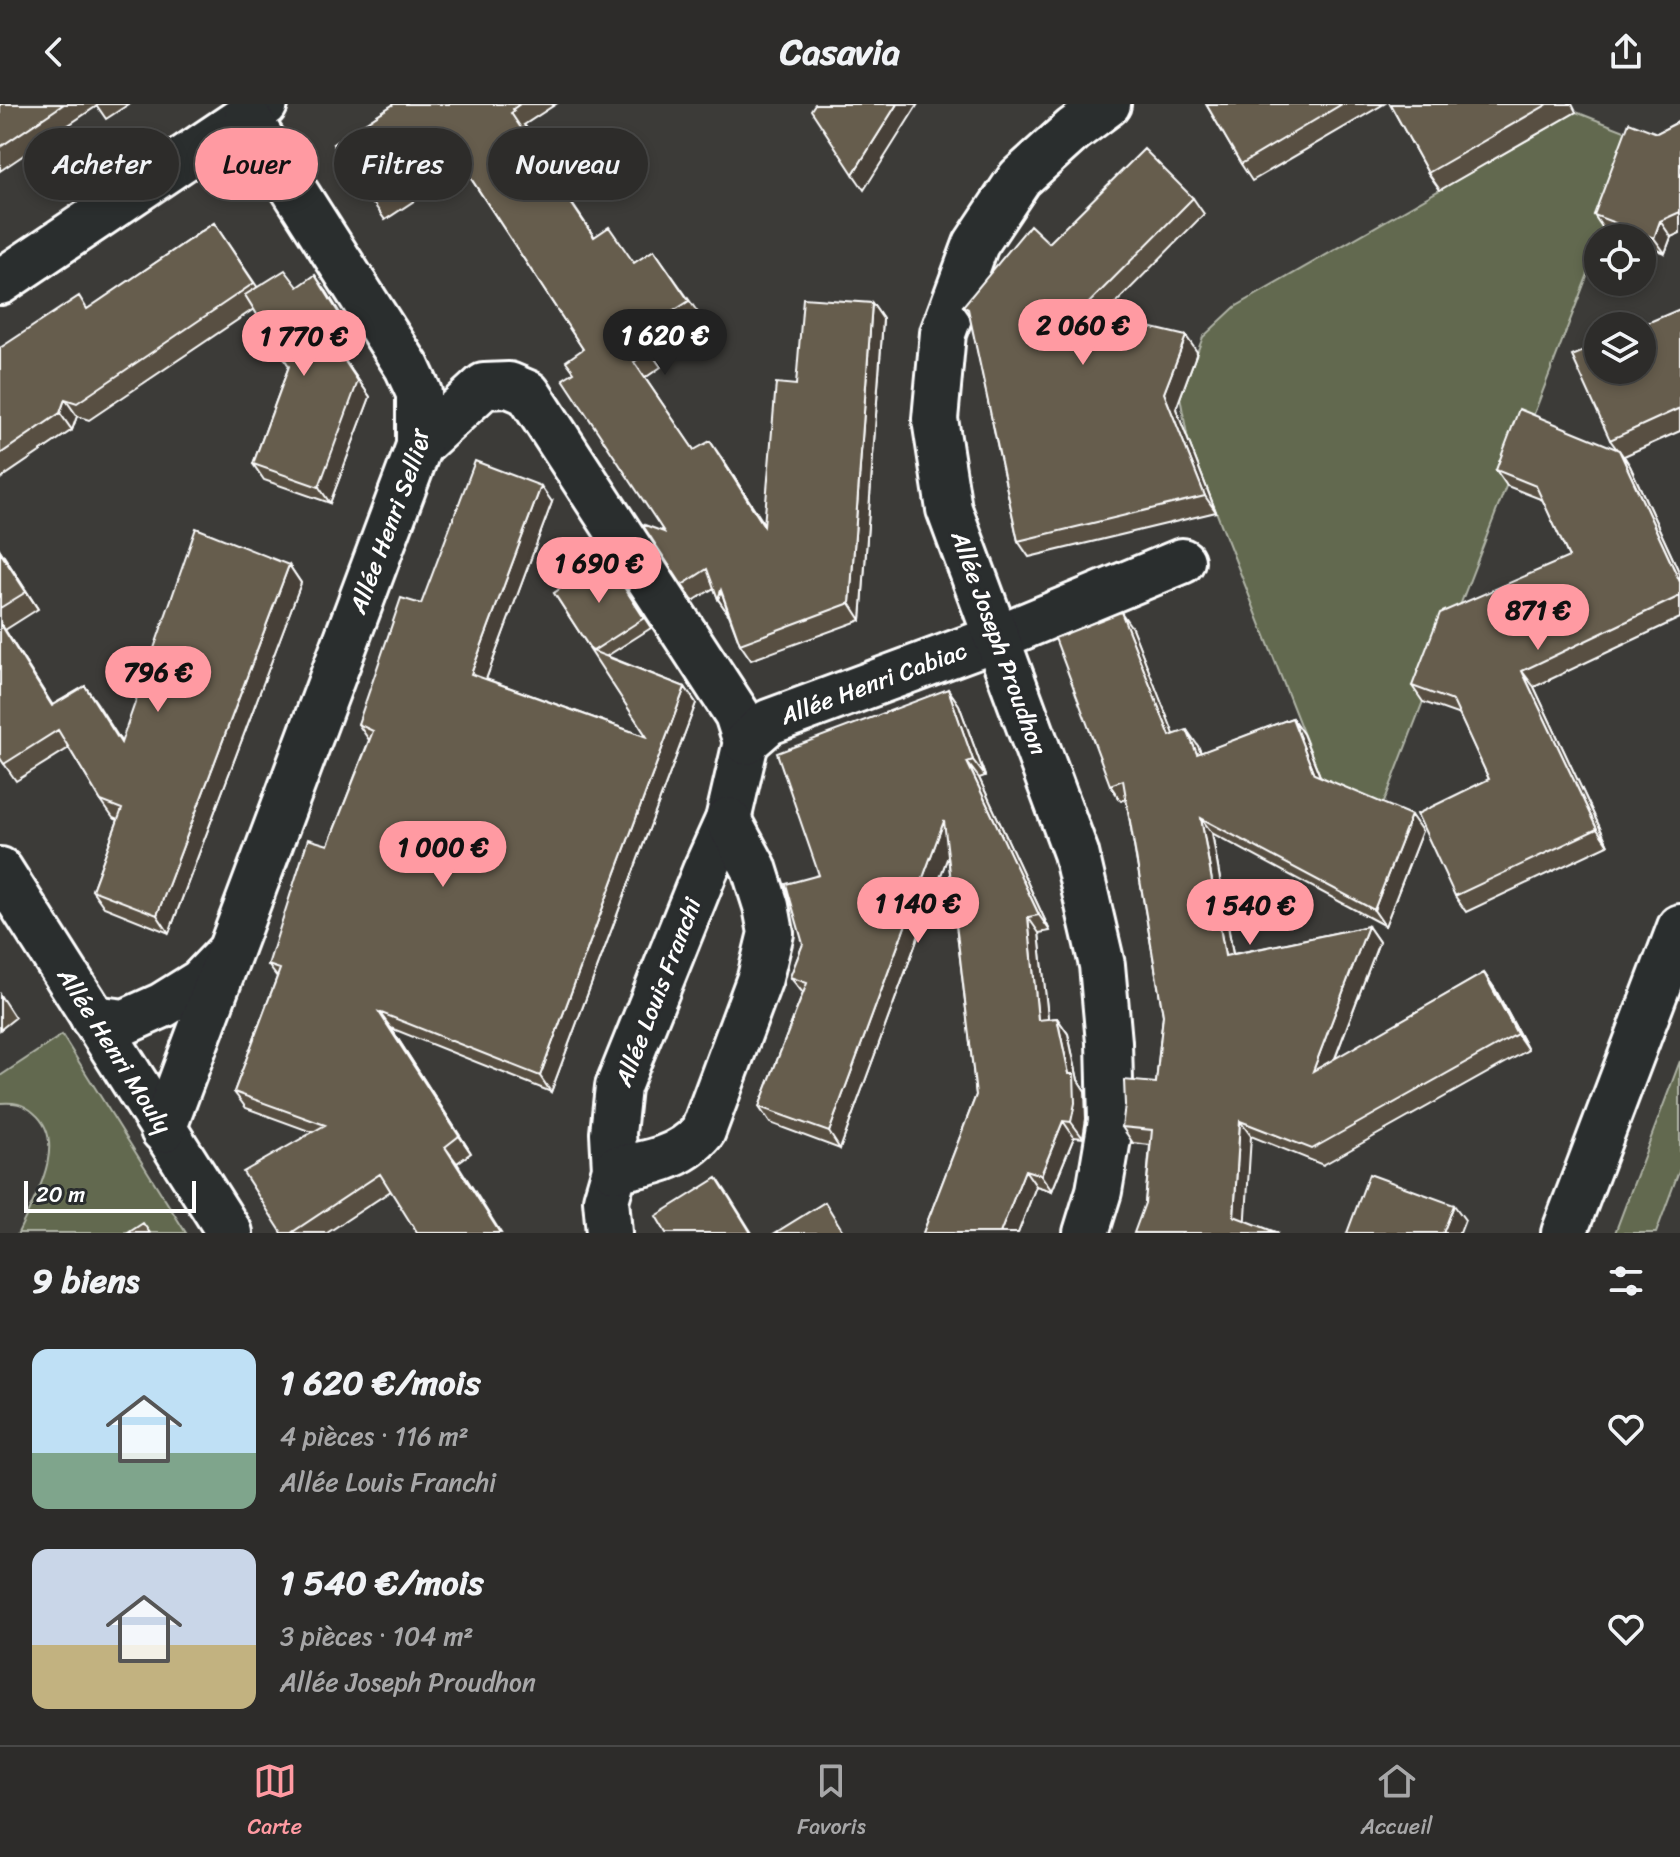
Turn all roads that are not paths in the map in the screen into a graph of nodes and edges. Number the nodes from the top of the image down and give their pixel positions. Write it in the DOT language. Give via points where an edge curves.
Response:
graph roads {
  1 [pos="1108,104"];
  2 [pos="256,110"];
  3 [pos="0,282"];
  4 [pos="419,446"];
  5 [pos="1182,561"];
  6 [pos="996,638"];
  7 [pos="746,742"];
  8 [pos="728,820"];
  9 [pos="0,870"];
  10 [pos="1680,927"];
  11 [pos="230,951"];
  12 [pos="93,1018"];
  13 [pos="163,1130"];
  14 [pos="615,1169"];
  15 [pos="230,1233"];
  16 [pos="609,1233"];
  17 [pos="1086,1233"];
  18 [pos="1564,1233"];
  1 -- 6 [label="street, Allée Joseph Proudhon" via="1020,178 976,244 943,333 935,419 949,509"];
  2 -- 3 [label="street"];
  2 -- 4 [label="street, Allée Henri Sellier" via="407,367 419,393"];
  4 -- 7 [label="street" via="484,386 509,385 528,393 737,714"];
  4 -- 11 [label="street, Allée Henri Sellier"];
  5 -- 6 [label="street, Allée Henri Cabiac"];
  6 -- 7 [label="street, Allée Henri Cabiac" via="769,722"];
  6 -- 17 [label="street, Allée Joseph Proudhon" via="1076,853 1102,965 1111,1121"];
  7 -- 8 [label="street, Allée Louis Franchi"];
  8 -- 14 [label="street, Allée Louis Franchi" via="618,1087"];
  8 -- 14 [label="street" via="754,868 766,906 771,933 760,978 703,1131 693,1144 648,1164"];
  9 -- 12 [label="street, Allée Henri Mouly"];
  10 -- 18 [label="street"];
  11 -- 12 [label="street, Allée Henri Sellier" via="200,982 163,1005 125,1022"];
  11 -- 13 [label="street, Allée Henri Sellier"];
  12 -- 13 [label="street, Allée Henri Mouly"];
  13 -- 15 [label="street, Allée Henri Mouly"];
  14 -- 16 [label="street, Allée Louis Franchi" via="606,1200"];
}
